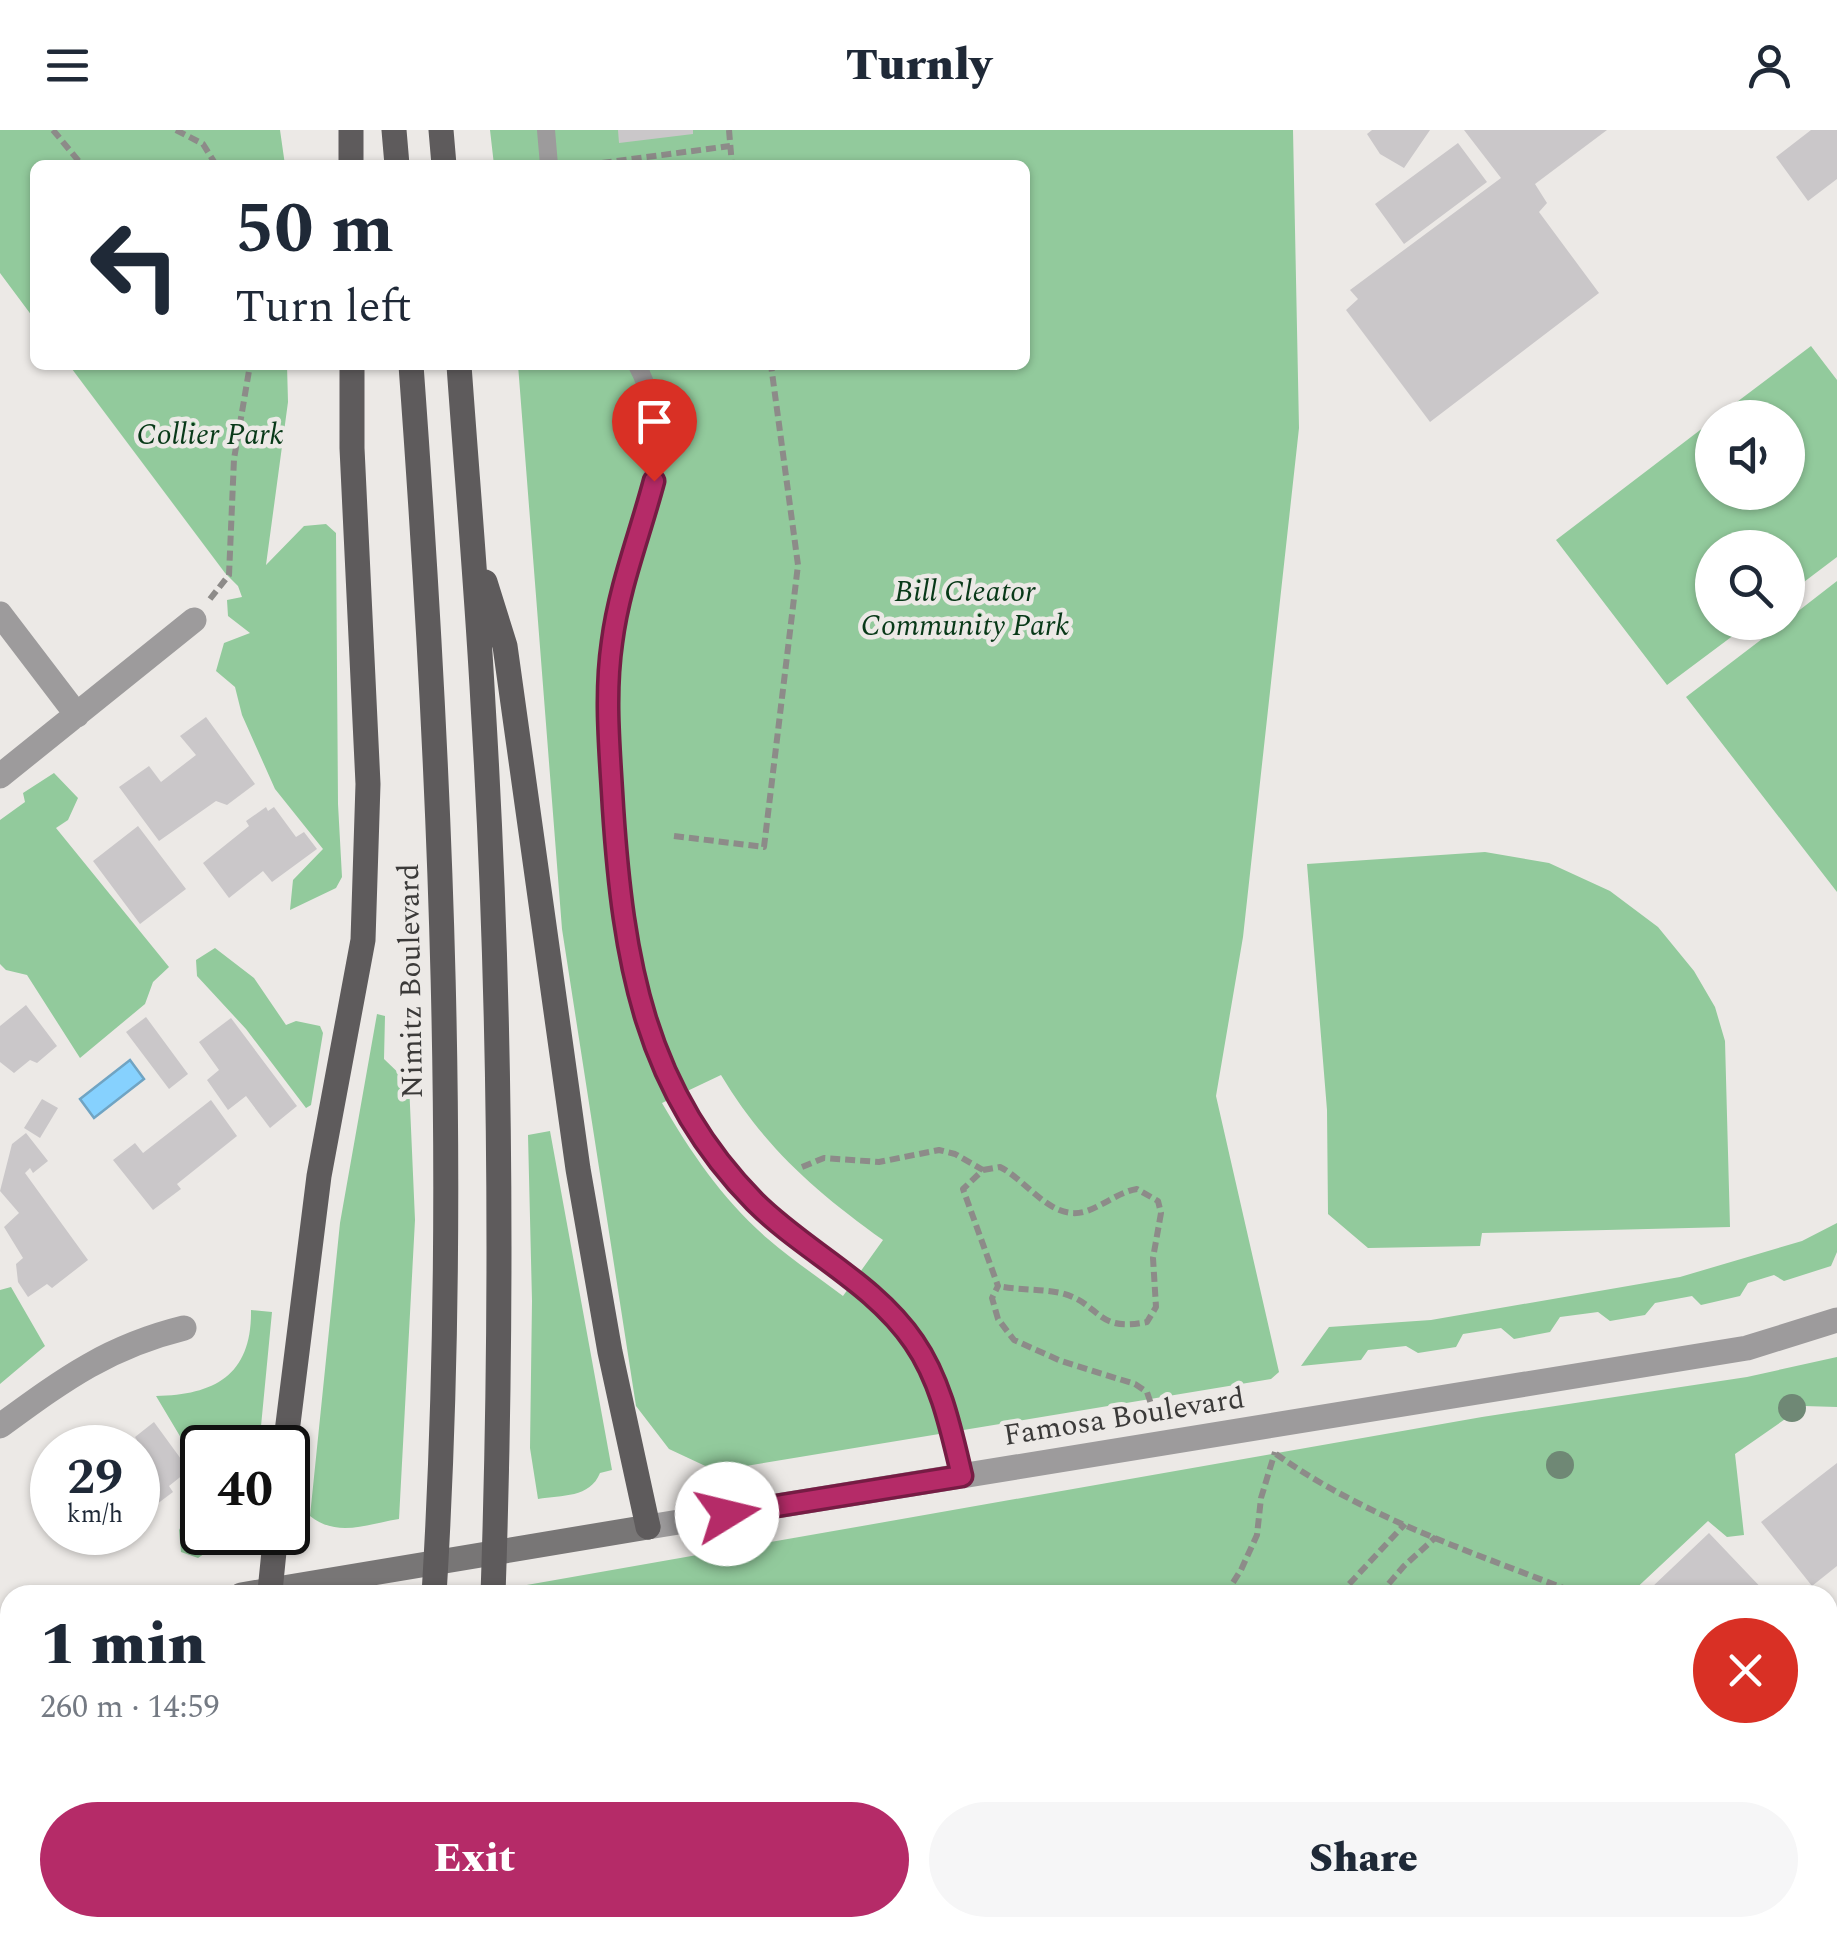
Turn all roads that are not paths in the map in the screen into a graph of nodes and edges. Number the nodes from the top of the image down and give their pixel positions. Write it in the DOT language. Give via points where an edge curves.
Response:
graph roads {
  1 [pos="352,130"];
  2 [pos="394,130"];
  3 [pos="441,130"];
  4 [pos="546,130"];
  5 [pos="351,160"];
  6 [pos="397,160"];
  7 [pos="444,160"];
  8 [pos="549,160"];
  9 [pos="352,370"];
  10 [pos="411,370"];
  11 [pos="458,370"];
  12 [pos="639,370"];
  13 [pos="471,538"];
  14 [pos="0,614"];
  15 [pos="194,620"];
  16 [pos="76,715"];
  17 [pos="0,776"];
  18 [pos="1837,1320"];
  19 [pos="184,1328"];
  20 [pos="288,1425"];
  21 [pos="0,1426"];
  22 [pos="962,1476"];
  23 [pos="648,1526"];
  24 [pos="274,1555"];
  25 [pos="271,1585"];
  26 [pos="306,1585"];
  27 [pos="435,1585"];
  28 [pos="493,1585"];
  1 -- 5 [label="main road"];
  2 -- 6 [label="main road"];
  3 -- 7 [label="main road"];
  4 -- 8 [label="lane"];
  9 -- 20 [label="main road" via="368,784 363,940 319,1176"];
  10 -- 27 [label="main road, Nimitz Boulevard" via="436,743 447,1115"];
  11 -- 13 [label="main road"];
  12 -- 22 [label="lane" via="655,412 654,481 612,640 608,699 622,914 639,1002 669,1082 724,1169 913,1340 944,1405"];
  13 -- 23 [label="main road" via="505,646 578,1168"];
  13 -- 28 [label="main road" via="488,807 498,1195"];
  14 -- 16 [label="street"];
  15 -- 16 [label="street"];
  16 -- 17 [label="street"];
  18 -- 22 [label="street, Famosa Boulevard" via="1746,1348"];
  19 -- 21 [label="street" via="100,1357"];
  22 -- 23 [label="street, Famosa Boulevard"];
  23 -- 26 [label="main road, Famosa Boulevard"];
  24 -- 25 [label="main road"];
}
